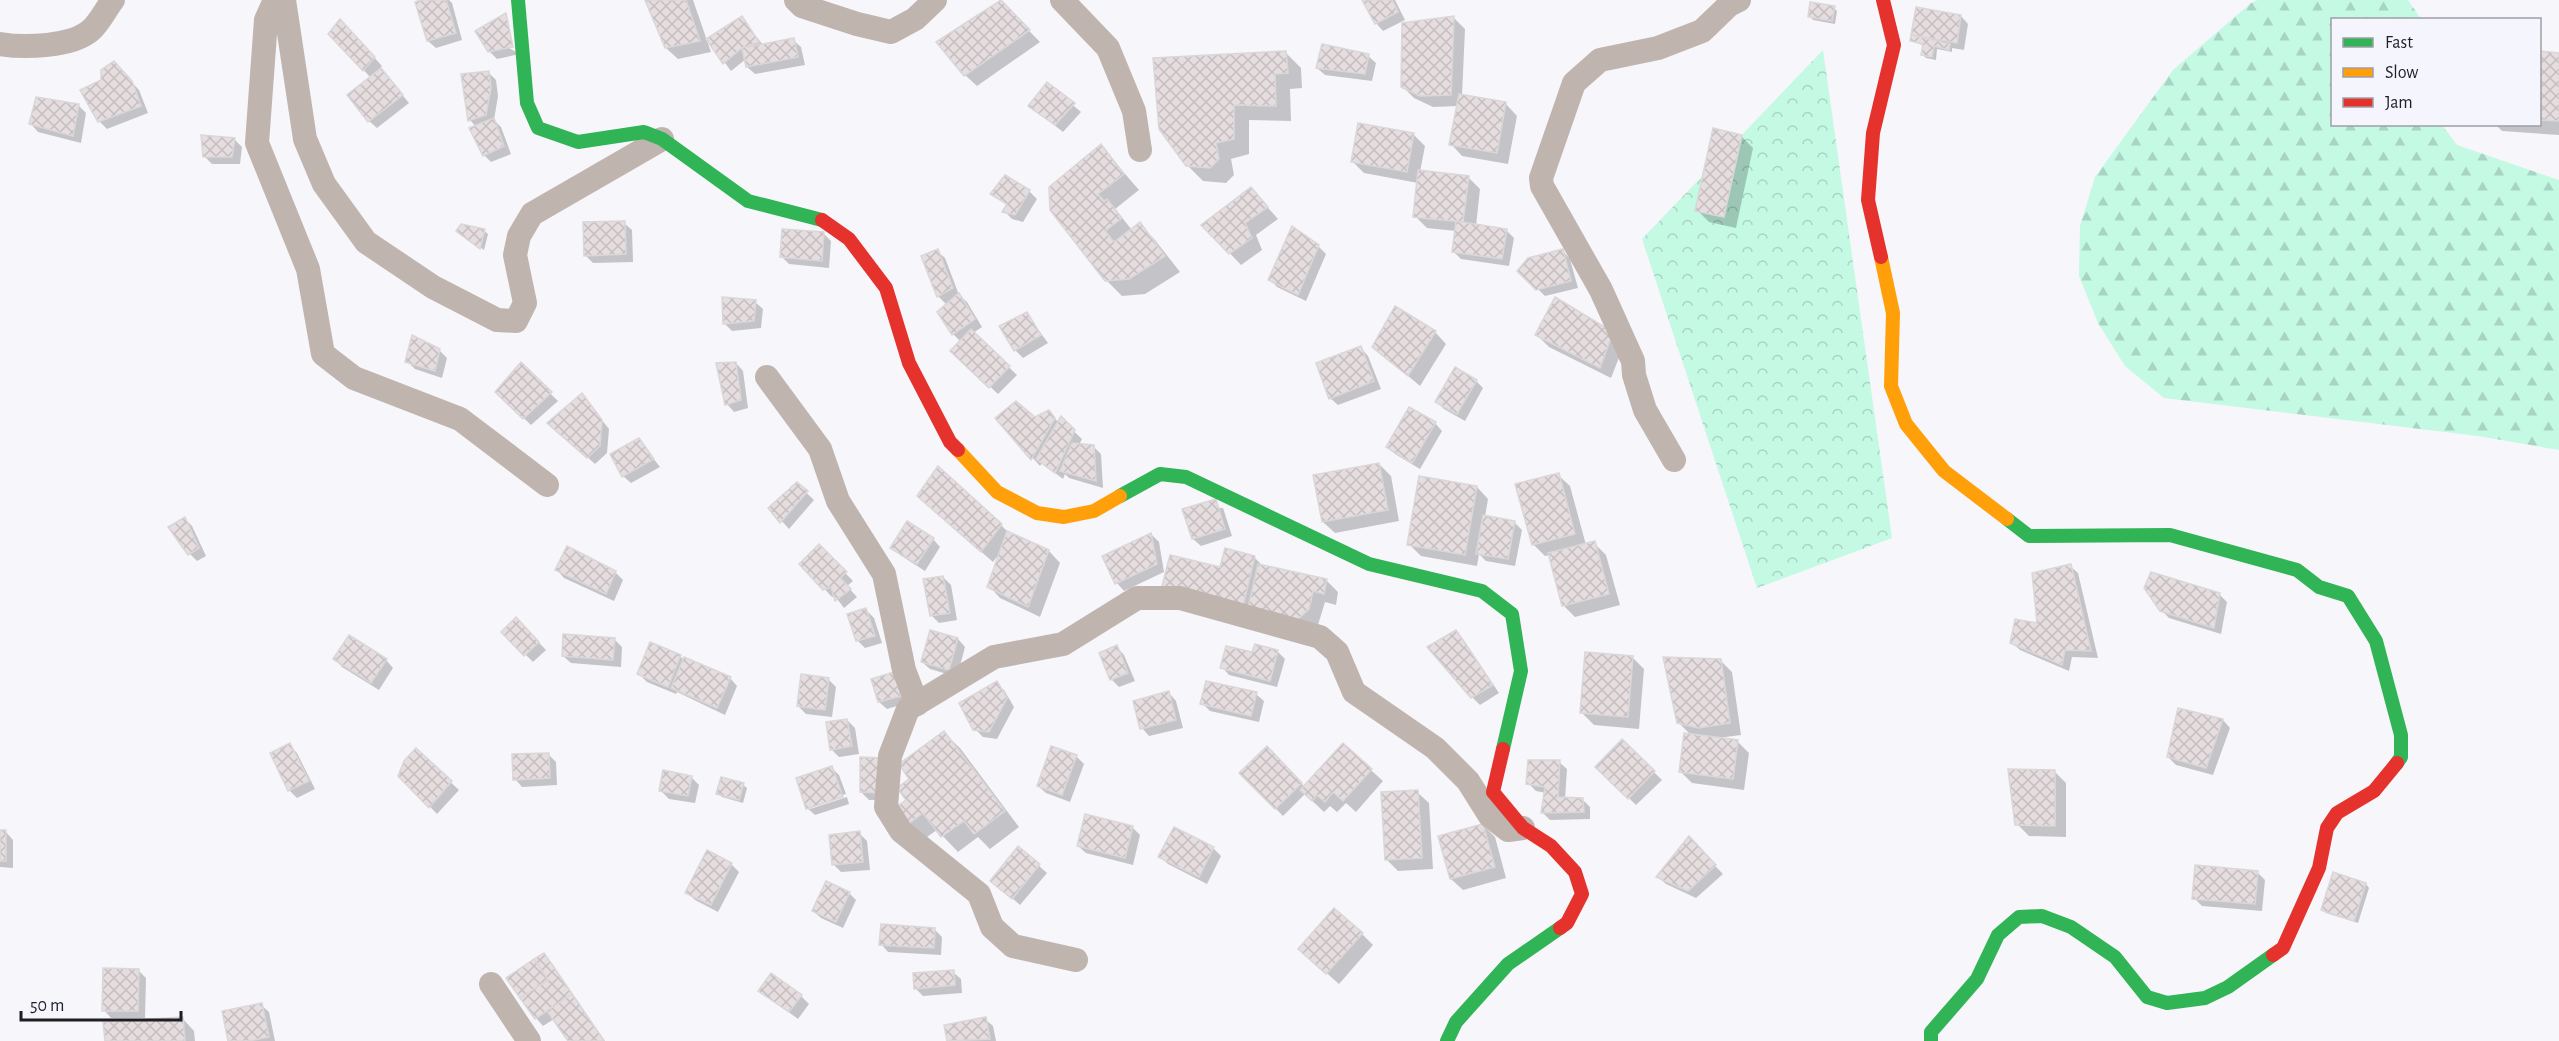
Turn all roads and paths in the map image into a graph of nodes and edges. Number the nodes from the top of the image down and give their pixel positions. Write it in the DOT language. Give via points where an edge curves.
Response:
graph roads {
  1 [pos="113,0"];
  2 [pos="275,0"];
  3 [pos="284,0"];
  4 [pos="518,0"];
  5 [pos="796,0"];
  6 [pos="935,0"];
  7 [pos="1062,0"];
  8 [pos="1739,0"];
  9 [pos="1883,0"];
  10 [pos="0,44"];
  11 [pos="662,140"];
  12 [pos="1140,150"];
  13 [pos="767,377"];
  14 [pos="1674,460"];
  15 [pos="547,485"];
  16 [pos="917,704"];
  17 [pos="1523,828"];
  18 [pos="1076,960"];
  19 [pos="491,984"];
  20 [pos="530,1041"];
  21 [pos="1446,1041"];
  22 [pos="1931,1041"];
  1 -- 10 [label="street" via="90,31 68,43"];
  2 -- 15 [label="street" via="266,20 257,143 308,268 323,354 354,378 460,419"];
  3 -- 11 [label="street" via="305,140 324,184 366,242 433,287 497,320 516,321 525,303 515,255 519,236 532,214"];
  4 -- 11 [label="street" via="527,103 538,128 578,142 644,132"];
  5 -- 6 [label="street" via="802,6 891,32 915,19"];
  7 -- 12 [label="street" via="1108,48 1134,111"];
  8 -- 14 [label="street" via="1702,31 1658,48 1600,60 1574,83 1541,178 1601,290 1634,362 1645,410"];
  9 -- 22 [label="street" via="1894,45 1873,133 1868,200 1893,313 1891,386 1906,424 1944,471 2029,536 2170,535 2297,570 2319,587 2348,596 2376,642 2401,735 2401,756 2374,791 2337,813 2327,828 2319,868 2283,948 2228,987 2205,998 2166,1003 2147,997 2115,957 2071,927 2042,916 2019,917 1998,935 1977,979 1931,1032"];
  11 -- 17 [label="street" via="748,201 824,220 849,239 886,288 909,363 950,442 997,492 1036,513 1064,517 1094,511 1160,474 1186,477 1369,564 1482,591 1512,614 1521,670 1493,792"];
  13 -- 16 [label="street" via="820,449 838,501 884,574 904,670"];
  16 -- 17 [label="street" via="994,657 1063,644 1137,598 1180,598 1320,637 1337,652 1354,692 1435,748 1468,781 1490,816 1508,830"];
  16 -- 18 [label="street" via="908,710 890,756 886,807 901,831 980,894 992,927 1013,946"];
  17 -- 21 [label="street" via="1551,846 1575,872 1582,894 1567,923 1508,964 1456,1022"];
  19 -- 20 [label="street"];
}
